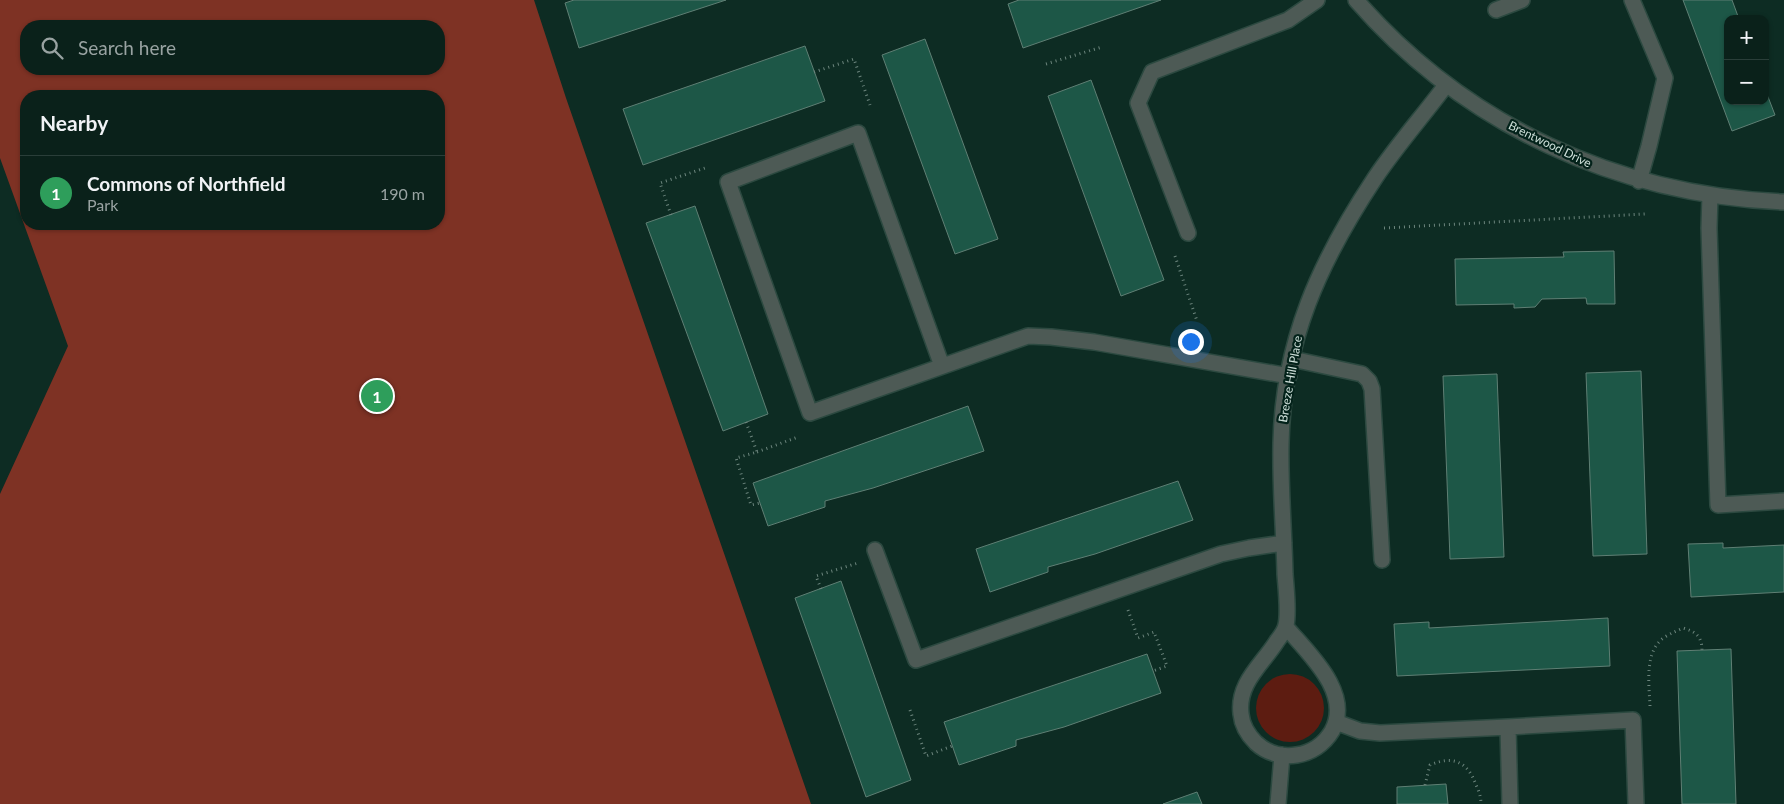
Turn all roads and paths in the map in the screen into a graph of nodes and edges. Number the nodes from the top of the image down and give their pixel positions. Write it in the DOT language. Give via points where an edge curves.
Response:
graph roads {
  1 [pos="1317,0"];
  2 [pos="1356,0"];
  3 [pos="1522,0"];
  4 [pos="1632,0"];
  5 [pos="1496,10"];
  6 [pos="1102,47"];
  7 [pos="1046,64"];
  8 [pos="814,72"];
  9 [pos="1446,85"];
  10 [pos="870,105"];
  11 [pos="704,168"];
  12 [pos="1639,180"];
  13 [pos="1710,195"];
  14 [pos="1784,202"];
  15 [pos="671,214"];
  16 [pos="1644,214"];
  17 [pos="1384,228"];
  18 [pos="1188,233"];
  19 [pos="1175,256"];
  20 [pos="1197,321"];
  21 [pos="1292,358"];
  22 [pos="942,366"];
  23 [pos="1289,376"];
  24 [pos="746,422"];
  25 [pos="798,437"];
  26 [pos="757,452"];
  27 [pos="1784,501"];
  28 [pos="760,502"];
  29 [pos="1284,543"];
  30 [pos="875,550"];
  31 [pos="1382,560"];
  32 [pos="860,562"];
  33 [pos="821,589"];
  34 [pos="1128,610"];
  35 [pos="1286,627"];
  36 [pos="1702,651"];
  37 [pos="1153,670"];
  38 [pos="910,710"];
  39 [pos="1650,711"];
  40 [pos="1336,722"];
  41 [pos="1508,728"];
  42 [pos="952,746"];
  43 [pos="1282,755"];
  44 [pos="1425,785"];
  45 [pos="1278,804"];
  46 [pos="1481,804"];
  47 [pos="1510,804"];
  48 [pos="1636,804"];
  1 -- 18 [label="street" via="1288,20 1152,72 1138,103"];
  2 -- 9 [label="street, Brentwood Drive" via="1395,41"];
  3 -- 5 [label="street"];
  4 -- 12 [label="street" via="1664,78"];
  6 -- 7 [label="path"];
  8 -- 10 [label="path" via="854,59"];
  9 -- 12 [label="street, Brentwood Drive" via="1544,144"];
  9 -- 21 [label="street, Breeze Hill Place" via="1376,176 1332,246 1309,299"];
  11 -- 15 [label="path" via="660,183"];
  12 -- 13 [label="street, Brentwood Drive"];
  13 -- 14 [label="street, Brentwood Drive"];
  13 -- 27 [label="street" via="1718,505"];
  16 -- 17 [label="path"];
  19 -- 20 [label="path"];
  21 -- 23 [label="street, Breeze Hill Place"];
  21 -- 31 [label="street" via="1362,374 1369,381"];
  22 -- 22 [label="street" via="810,413 728,182 858,133"];
  22 -- 23 [label="street" via="1036,336 1094,342"];
  23 -- 29 [label="street, Breeze Hill Place" via="1282,435"];
  24 -- 26 [label="path"];
  25 -- 26 [label="path"];
  26 -- 28 [label="path" via="736,458 751,505"];
  29 -- 30 [label="street" via="1221,554 916,660"];
  29 -- 35 [label="street, Breeze Hill Place"];
  32 -- 33 [label="path" via="816,576"];
  34 -- 37 [label="path" via="1138,638 1154,632 1167,666"];
  35 -- 40 [label="street" via="1330,682 1338,708"];
  35 -- 43 [label="street" via="1246,684 1240,701 1241,717 1253,740 1272,754"];
  36 -- 39 [label="path" via="1702,640 1694,632 1683,628 1664,637 1652,652"];
  38 -- 42 [label="path" via="926,756"];
  40 -- 41 [label="street" via="1360,731 1380,733"];
  40 -- 43 [label="street" via="1327,738 1307,753"];
  41 -- 47 [label="street"];
  41 -- 48 [label="street" via="1633,720"];
  43 -- 45 [label="street"];
  44 -- 46 [label="path" via="1430,765 1440,760 1452,760 1467,766"];
}
